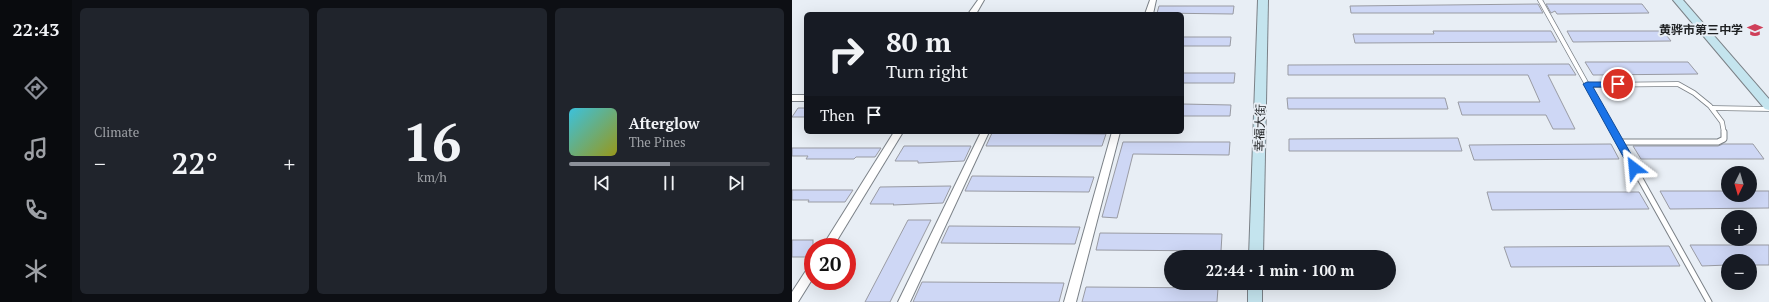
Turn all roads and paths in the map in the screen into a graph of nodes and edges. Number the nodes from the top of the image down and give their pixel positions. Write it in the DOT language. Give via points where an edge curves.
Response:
graph roads {
  1 [pos="981,0"];
  2 [pos="1152,0"];
  3 [pos="1263,0"];
  4 [pos="1540,0"];
  5 [pos="1678,0"];
  6 [pos="1687,0"];
  7 [pos="973,12"];
  8 [pos="1149,12"];
  9 [pos="1587,84"];
  10 [pos="1769,94"];
  11 [pos="792,98"];
  12 [pos="804,98"];
  13 [pos="1769,107"];
  14 [pos="1712,108"];
  15 [pos="898,134"];
  16 [pos="984,134"];
  17 [pos="1115,134"];
  18 [pos="1619,142"];
  19 [pos="833,238"];
  20 [pos="1256,250"];
  21 [pos="804,283"];
  22 [pos="1255,290"];
  23 [pos="792,302"];
  24 [pos="904,302"];
  25 [pos="1070,302"];
  26 [pos="1254,302"];
  27 [pos="1709,302"];
  1 -- 7 [label="street"];
  2 -- 8 [label="street"];
  3 -- 20 [label="street, 幸福大街"];
  4 -- 9 [label="lane"];
  5 -- 13 [label="street"];
  6 -- 10 [label="street"];
  9 -- 14 [label="lane" via="1678,84"];
  9 -- 18 [label="lane"];
  11 -- 12 [label="street"];
  13 -- 14 [label="lane"];
  14 -- 18 [label="lane" via="1726,132 1724,139 1718,142"];
  15 -- 19 [label="street"];
  16 -- 24 [label="street"];
  17 -- 25 [label="street"];
  18 -- 27 [label="lane"];
  21 -- 23 [label="street"];
  22 -- 26 [label="street"];
}
